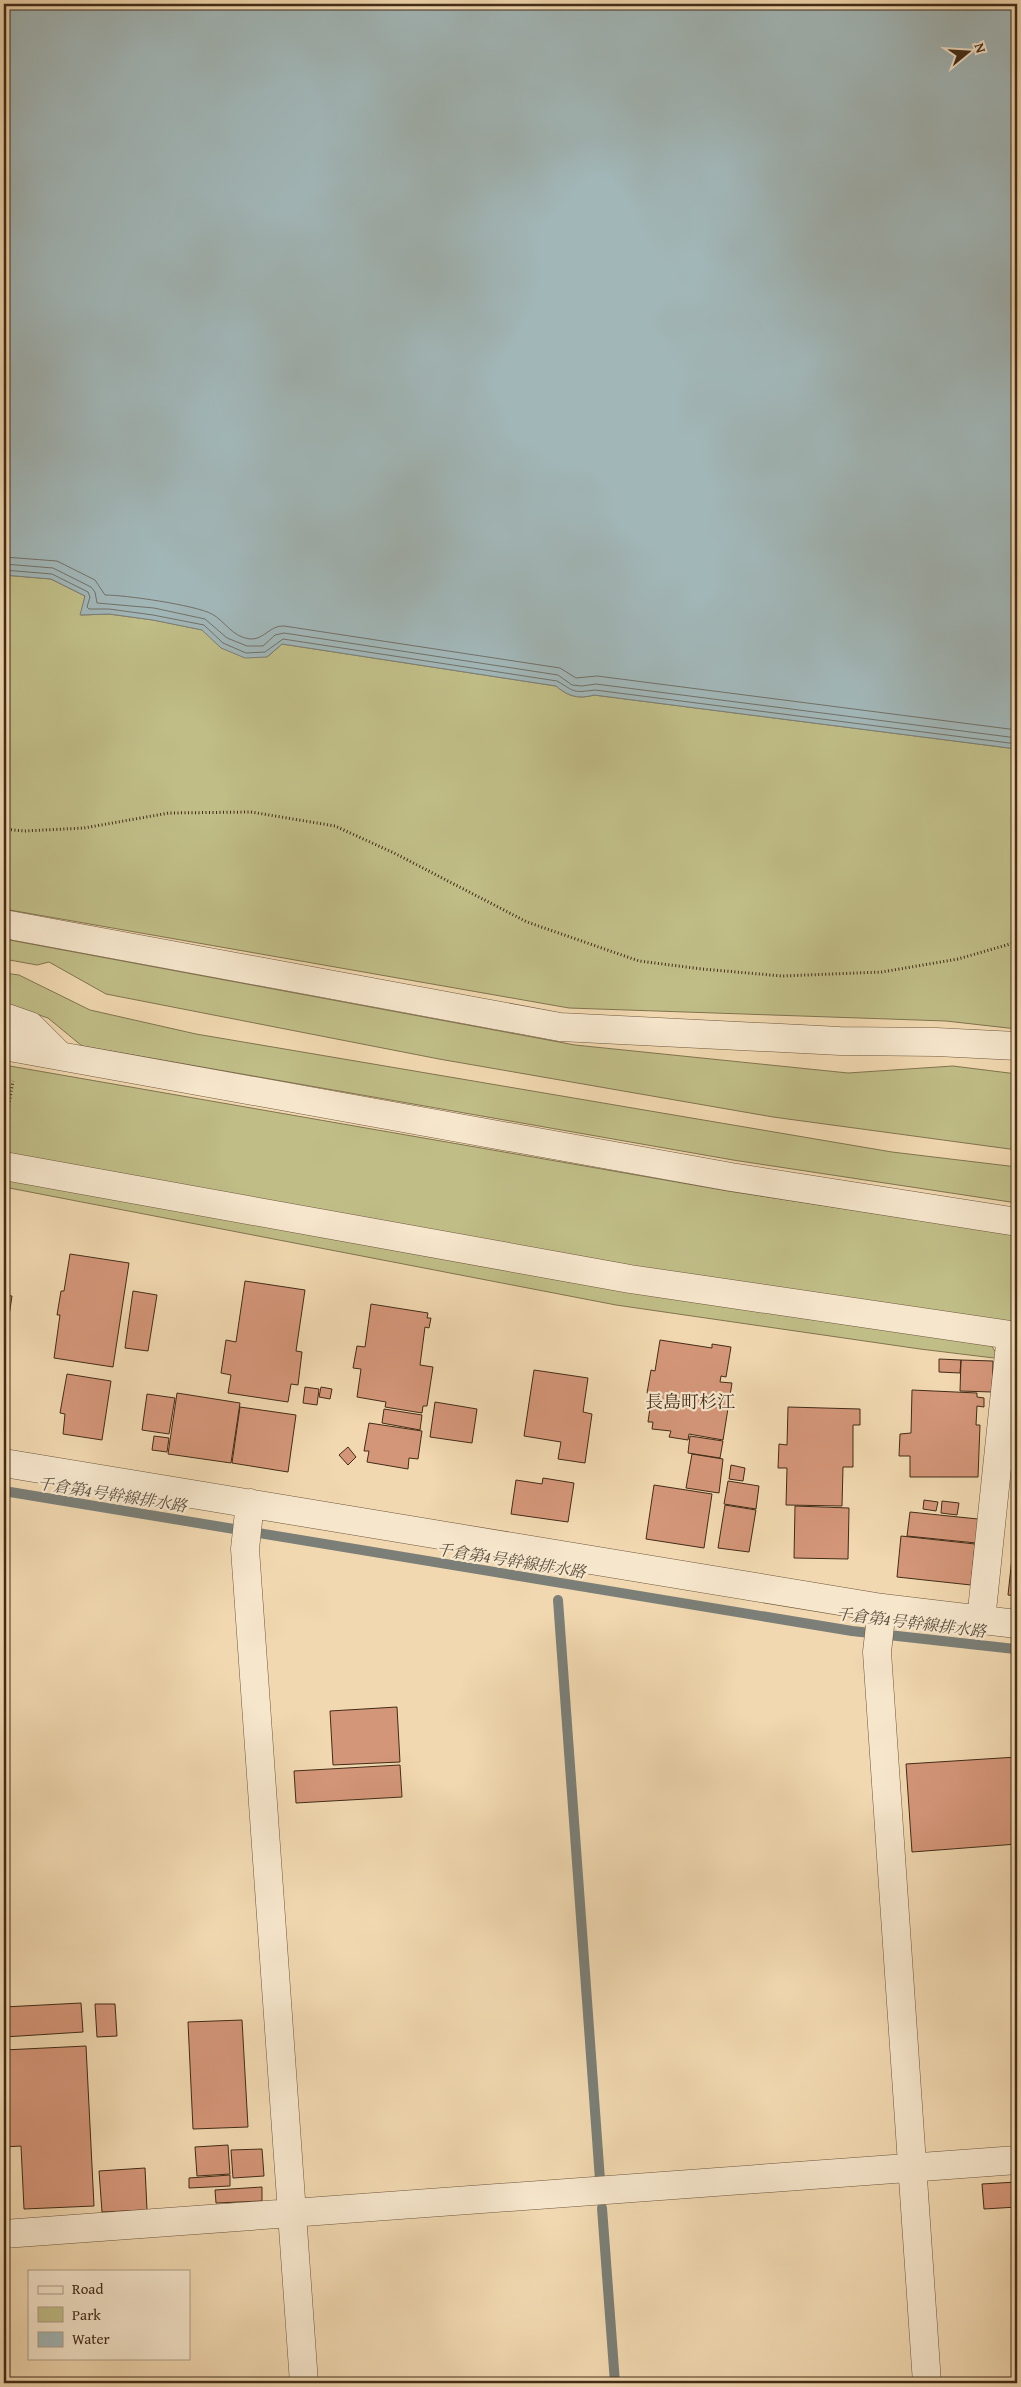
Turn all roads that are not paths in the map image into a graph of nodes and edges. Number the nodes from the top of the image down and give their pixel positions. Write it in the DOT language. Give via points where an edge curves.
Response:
graph roads {
  1 [pos="4,924"];
  2 [pos="4,1017"];
  3 [pos="4,1046"];
  4 [pos="1017,1046"];
  5 [pos="60,1056"];
  6 [pos="4,1166"];
  7 [pos="1017,1222"];
  8 [pos="1014,1335"];
  9 [pos="4,1463"];
  10 [pos="249,1509"];
  11 [pos="881,1613"];
  12 [pos="981,1620"];
  13 [pos="1017,1624"];
  14 [pos="1017,2160"];
  15 [pos="912,2168"];
  16 [pos="292,2213"];
  17 [pos="4,2234"];
  18 [pos="304,2383"];
  19 [pos="927,2383"];
  1 -- 4 [label="street" via="560,1027"];
  2 -- 5 [label="street" via="30,1026"];
  3 -- 5 [label="street"];
  5 -- 7 [label="street" via="731,1178"];
  6 -- 8 [label="street" via="630,1279"];
  8 -- 12 [label="street"];
  9 -- 10 [label="street"];
  10 -- 11 [label="street"];
  10 -- 16 [label="street" via="244,1549"];
  11 -- 12 [label="street"];
  11 -- 15 [label="street" via="877,1652"];
  12 -- 13 [label="street"];
  14 -- 15 [label="street"];
  15 -- 16 [label="street"];
  15 -- 19 [label="street"];
  16 -- 17 [label="street"];
  16 -- 18 [label="street"];
}
